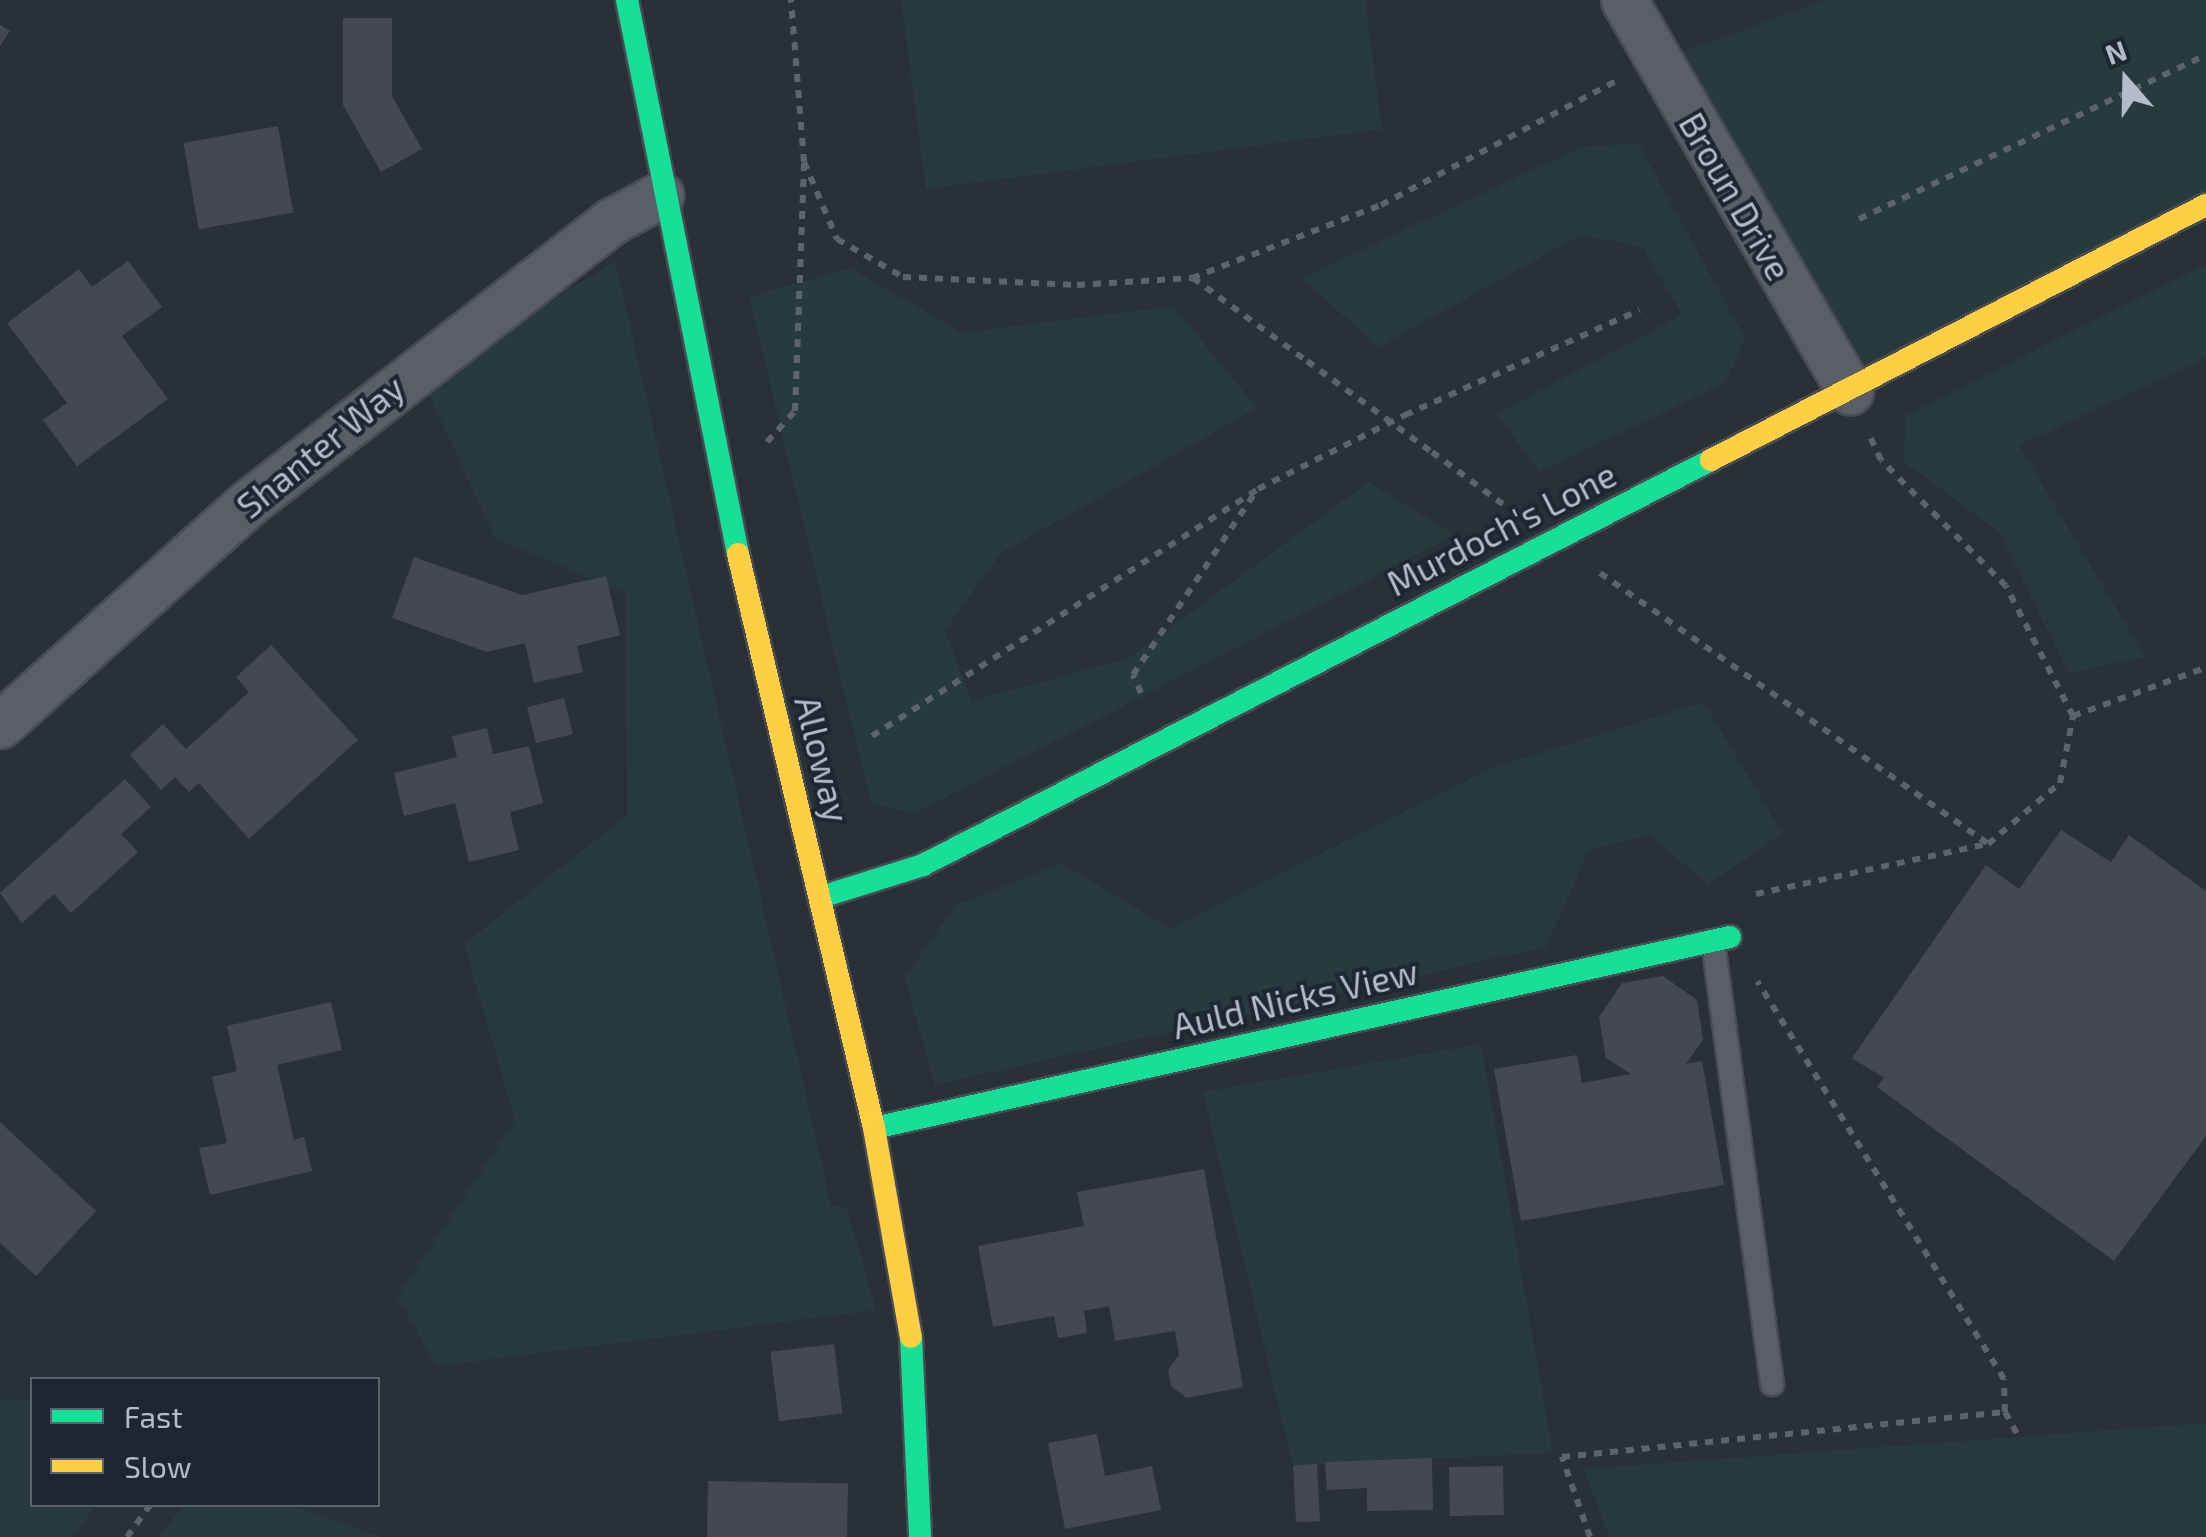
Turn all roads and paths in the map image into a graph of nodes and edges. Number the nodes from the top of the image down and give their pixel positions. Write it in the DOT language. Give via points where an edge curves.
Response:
graph roads {
  1 [pos="628,0"];
  2 [pos="791,0"];
  3 [pos="1624,0"];
  4 [pos="2206,56"];
  5 [pos="1658,60"];
  6 [pos="804,162"];
  7 [pos="661,194"];
  8 [pos="2206,206"];
  9 [pos="1859,220"];
  10 [pos="1192,278"];
  11 [pos="1640,310"];
  12 [pos="1850,392"];
  13 [pos="1258,490"];
  14 [pos="723,491"];
  15 [pos="1553,540"];
  16 [pos="2202,669"];
  17 [pos="2073,716"];
  18 [pos="0,725"];
  19 [pos="872,736"];
  20 [pos="1162,737"];
  21 [pos="1988,844"];
  22 [pos="821,897"];
  23 [pos="1722,939"];
  24 [pos="874,1128"];
  25 [pos="1772,1384"];
  26 [pos="2005,1412"];
  27 [pos="2017,1434"];
  28 [pos="149,1507"];
  29 [pos="127,1537"];
  30 [pos="920,1537"];
  31 [pos="1590,1537"];
  1 -- 7 [label="street, Alloway"];
  2 -- 6 [label="path"];
  3 -- 5 [label="street, Broun Drive"];
  4 -- 9 [label="path"];
  5 -- 10 [label="path" via="1485,144 1380,206"];
  5 -- 12 [label="street, Broun Drive"];
  6 -- 10 [label="path" via="836,239 904,277 1077,285"];
  6 -- 14 [label="path" via="796,410"];
  7 -- 14 [label="street, Alloway"];
  7 -- 18 [label="street, Shanter Way" via="612,220 247,504"];
  8 -- 12 [label="street, Murdoch's Lone"];
  10 -- 15 [label="path, bridge"];
  11 -- 13 [label="path" via="1405,415"];
  12 -- 15 [label="street, Murdoch's Lone"];
  12 -- 17 [label="path" via="1881,460 2006,586"];
  13 -- 19 [label="path"];
  13 -- 20 [label="path" via="1133,675"];
  14 -- 22 [label="street, Alloway"];
  15 -- 20 [label="street, Murdoch's Lone"];
  15 -- 21 [label="path"];
  16 -- 17 [label="path"];
  17 -- 21 [label="path" via="2060,783"];
  20 -- 22 [label="street, Murdoch's Lone" via="923,864"];
  21 -- 23 [label="path" via="1727,900"];
  22 -- 24 [label="street, Alloway"];
  23 -- 24 [label="street, Auld Nicks View"];
  23 -- 25 [label="lane"];
  23 -- 26 [label="path" via="2004,1379"];
  24 -- 30 [label="street, Alloway" via="911,1337"];
  26 -- 27 [label="path"];
  26 -- 31 [label="path" via="1562,1457"];
  28 -- 29 [label="path"];
}
